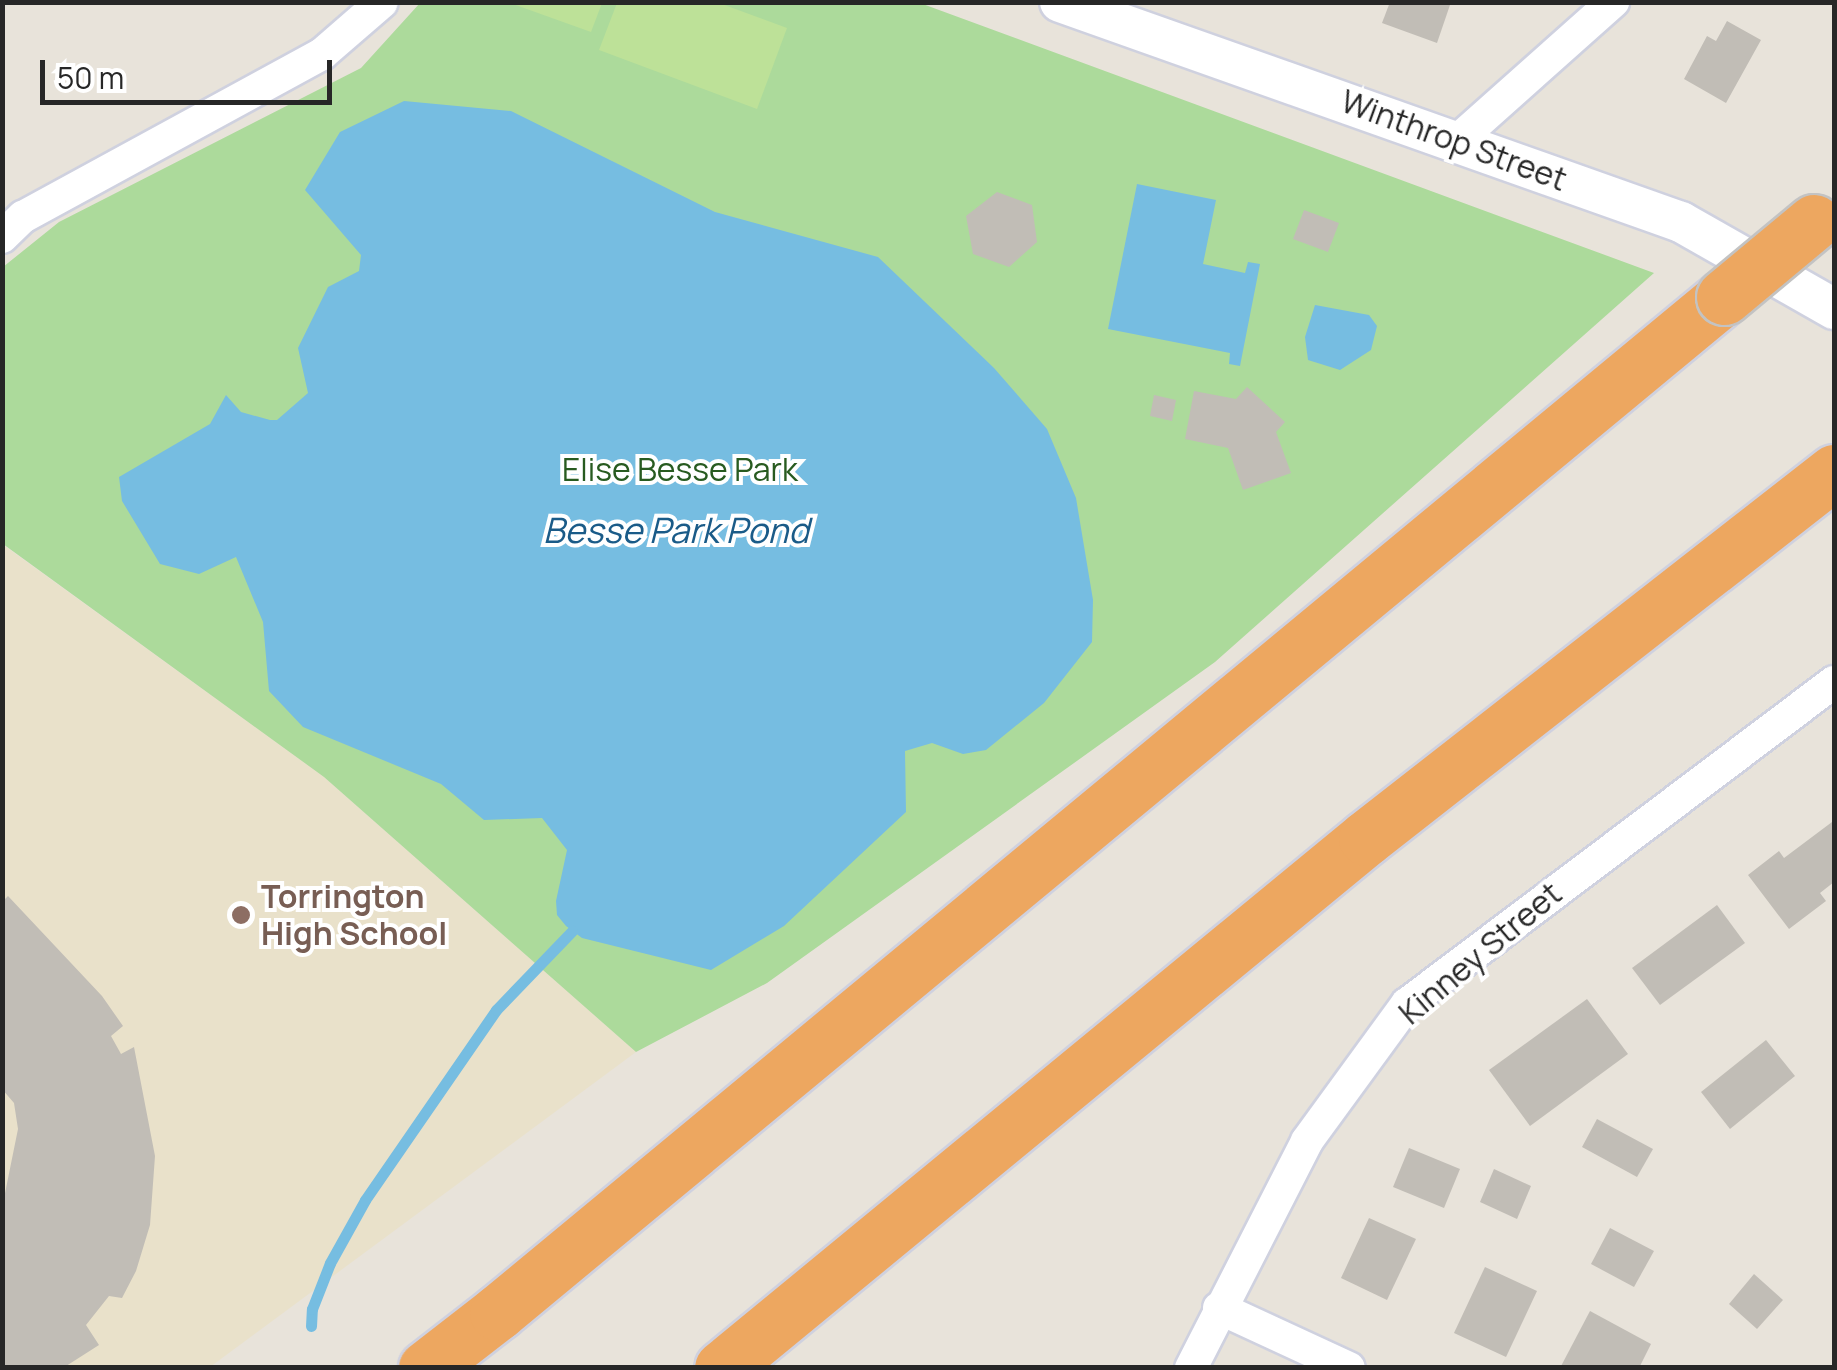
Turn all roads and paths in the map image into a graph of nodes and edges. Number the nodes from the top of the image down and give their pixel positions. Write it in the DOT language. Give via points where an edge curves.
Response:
graph roads {
  1 [pos="382,2"];
  2 [pos="1060,2"];
  3 [pos="1613,2"];
  4 [pos="1458,140"];
  5 [pos="1824,214"];
  6 [pos="2,237"];
  7 [pos="1834,308"];
  8 [pos="1834,472"];
  9 [pos="1834,682"];
  10 [pos="1219,1308"];
  11 [pos="426,1368"];
  12 [pos="722,1368"];
  13 [pos="1191,1368"];
  14 [pos="1349,1368"];
  1 -- 6 [label="street" via="322,54 23,217"];
  2 -- 4 [label="street, Winthrop Street"];
  3 -- 4 [label="street"];
  4 -- 7 [label="street, Winthrop Street" via="1682,222"];
  5 -- 11 [label="highway, bridge"];
  8 -- 12 [label="highway" via="1366,838"];
  9 -- 10 [label="street, Kinney Street" via="1407,1004 1307,1141"];
  10 -- 13 [label="street, Kinney Street"];
  10 -- 14 [label="street"];
}
